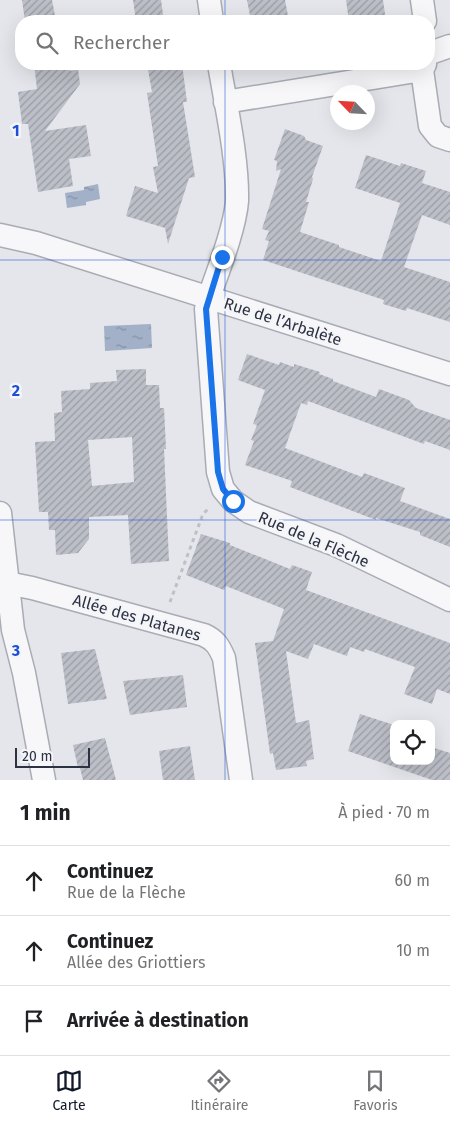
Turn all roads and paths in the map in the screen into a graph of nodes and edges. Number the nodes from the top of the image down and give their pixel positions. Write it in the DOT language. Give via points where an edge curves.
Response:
graph roads {
  1 [pos="209,0"];
  2 [pos="422,0"];
  3 [pos="211,15"];
  4 [pos="424,15"];
  5 [pos="220,70"];
  6 [pos="368,70"];
  7 [pos="431,70"];
  8 [pos="225,102"];
  9 [pos="450,140"];
  10 [pos="0,235"];
  11 [pos="209,297"];
  12 [pos="450,374"];
  13 [pos="226,492"];
  14 [pos="0,513"];
  15 [pos="7,583"];
  16 [pos="450,600"];
  17 [pos="162,623"];
  18 [pos="44,780"];
  19 [pos="241,780"];
  1 -- 3 [label="street"];
  2 -- 4 [label="street"];
  5 -- 8 [label="street, Rue de la Flèche"];
  6 -- 8 [label="street"];
  7 -- 9 [label="street" via="430,126 438,136"];
  8 -- 11 [label="street, Rue de la Flèche" via="236,171 236,202 233,224"];
  10 -- 11 [label="street, Rue de l’Arbalète" via="36,243"];
  11 -- 12 [label="street, Rue de l’Arbalète"];
  11 -- 13 [label="street, Rue de la Flèche" via="206,309 218,472"];
  13 -- 16 [label="street, Rue de la Flèche" via="249,512 336,545"];
  13 -- 17 [label="path" via="203,514"];
  14 -- 15 [label="street"];
  15 -- 17 [label="street, Allée des Platanes"];
  15 -- 18 [label="street" via="13,630"];
  17 -- 19 [label="street, Allée des Platanes" via="204,635 219,647 224,658"];
}
